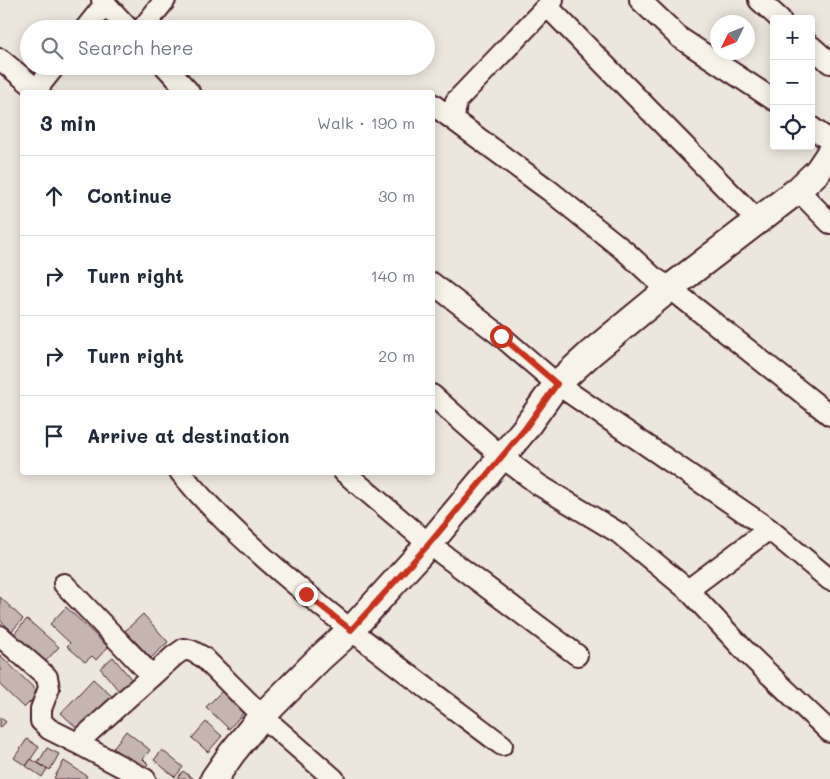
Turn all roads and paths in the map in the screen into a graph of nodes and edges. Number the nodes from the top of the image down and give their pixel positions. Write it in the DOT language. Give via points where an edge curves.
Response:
graph roads {
  1 [pos="165,0"];
  2 [pos="640,0"];
  3 [pos="759,0"];
  4 [pos="104,2"];
  5 [pos="550,3"];
  6 [pos="776,15"];
  7 [pos="91,20"];
  8 [pos="121,20"];
  9 [pos="149,20"];
  10 [pos="815,50"];
  11 [pos="0,59"];
  12 [pos="830,63"];
  13 [pos="20,74"];
  14 [pos="21,75"];
  15 [pos="49,75"];
  16 [pos="173,75"];
  17 [pos="37,90"];
  18 [pos="39,90"];
  19 [pos="187,90"];
  20 [pos="770,97"];
  21 [pos="443,111"];
  22 [pos="815,130"];
  23 [pos="830,141"];
  24 [pos="830,153"];
  25 [pos="798,190"];
  26 [pos="758,221"];
  27 [pos="830,223"];
  28 [pos="435,285"];
  29 [pos="670,288"];
  30 [pos="557,384"];
  31 [pos="435,398"];
  32 [pos="830,415"];
  33 [pos="502,457"];
  34 [pos="182,475"];
  35 [pos="348,475"];
  36 [pos="769,529"];
  37 [pos="429,544"];
  38 [pos="830,580"];
  39 [pos="64,584"];
  40 [pos="688,590"];
  41 [pos="351,630"];
  42 [pos="0,636"];
  43 [pos="577,655"];
  44 [pos="152,676"];
  45 [pos="262,716"];
  46 [pos="830,732"];
  47 [pos="77,743"];
  48 [pos="502,745"];
  49 [pos="145,779"];
  50 [pos="214,779"];
  51 [pos="334,779"];
  1 -- 9 [label="street"];
  2 -- 20 [label="street" via="680,38"];
  3 -- 6 [label="street"];
  4 -- 7 [label="street"];
  4 -- 8 [label="street"];
  5 -- 21 [label="street"];
  5 -- 26 [label="street"];
  10 -- 12 [label="street"];
  11 -- 13 [label="street"];
  14 -- 17 [label="street"];
  15 -- 18 [label="street"];
  16 -- 19 [label="street"];
  21 -- 29 [label="street" via="550,191"];
  22 -- 23 [label="street"];
  24 -- 25 [label="main road" via="818,171"];
  25 -- 26 [label="main road"];
  25 -- 27 [label="street"];
  26 -- 29 [label="main road"];
  28 -- 30 [label="street"];
  29 -- 30 [label="main road"];
  29 -- 32 [label="street"];
  30 -- 33 [label="main road"];
  30 -- 36 [label="street"];
  31 -- 33 [label="street"];
  33 -- 37 [label="main road"];
  33 -- 40 [label="street" via="539,485 620,533"];
  34 -- 41 [label="street" via="238,534"];
  35 -- 37 [label="street"];
  36 -- 38 [label="street"];
  36 -- 40 [label="street"];
  37 -- 41 [label="main road"];
  37 -- 43 [label="street"];
  39 -- 44 [label="street"];
  40 -- 46 [label="street" via="747,653"];
  41 -- 45 [label="main road"];
  41 -- 48 [label="street"];
  42 -- 47 [label="street" via="47,677 49,688 41,709 41,721 49,729"];
  44 -- 45 [label="street" via="184,649 192,651 203,657"];
  44 -- 47 [label="street"];
  45 -- 50 [label="main road"];
  45 -- 51 [label="street"];
  47 -- 49 [label="street"];
}
